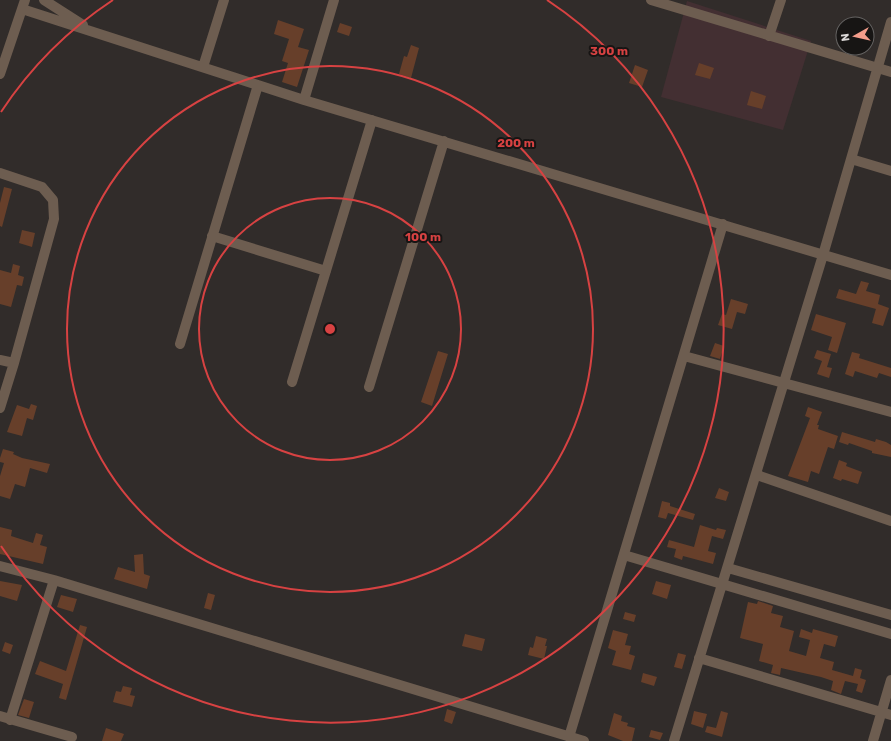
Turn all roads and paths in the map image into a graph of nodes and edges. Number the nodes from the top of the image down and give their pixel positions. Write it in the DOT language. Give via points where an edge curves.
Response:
graph roads {
  1 [pos="44,0"];
  2 [pos="224,0"];
  3 [pos="334,0"];
  4 [pos="651,0"];
  5 [pos="781,0"];
  6 [pos="23,4"];
  7 [pos="891,22"];
  8 [pos="97,33"];
  9 [pos="769,36"];
  10 [pos="204,67"];
  11 [pos="878,68"];
  12 [pos="1,71"];
  13 [pos="891,72"];
  14 [pos="258,85"];
  15 [pos="304,100"];
  16 [pos="372,120"];
  17 [pos="444,141"];
  18 [pos="851,159"];
  19 [pos="891,171"];
  20 [pos="0,173"];
  21 [pos="723,224"];
  22 [pos="212,236"];
  23 [pos="823,255"];
  24 [pos="326,271"];
  25 [pos="891,275"];
  26 [pos="180,344"];
  27 [pos="684,356"];
  28 [pos="0,360"];
  29 [pos="14,363"];
  30 [pos="292,382"];
  31 [pos="784,383"];
  32 [pos="369,387"];
  33 [pos="0,408"];
  34 [pos="891,412"];
  35 [pos="756,475"];
  36 [pos="891,521"];
  37 [pos="624,555"];
  38 [pos="0,566"];
  39 [pos="728,568"];
  40 [pos="54,580"];
  41 [pos="722,584"];
  42 [pos="891,615"];
  43 [pos="891,634"];
  44 [pos="699,658"];
  45 [pos="891,680"];
  46 [pos="881,712"];
  47 [pos="891,715"];
  48 [pos="5,718"];
  49 [pos="72,737"];
  50 [pos="569,737"];
  51 [pos="584,741"];
  52 [pos="674,741"];
  53 [pos="873,741"];
  1 -- 8 [label="street"];
  2 -- 10 [label="street"];
  3 -- 15 [label="street"];
  4 -- 9 [label="street"];
  5 -- 9 [label="street"];
  6 -- 8 [label="street"];
  6 -- 12 [label="street"];
  7 -- 11 [label="street"];
  8 -- 10 [label="street"];
  9 -- 11 [label="street"];
  10 -- 14 [label="street"];
  11 -- 13 [label="street"];
  11 -- 18 [label="street"];
  14 -- 15 [label="street"];
  14 -- 22 [label="street"];
  15 -- 16 [label="street"];
  16 -- 17 [label="street"];
  16 -- 24 [label="street"];
  17 -- 21 [label="street"];
  17 -- 32 [label="street"];
  18 -- 19 [label="street"];
  18 -- 23 [label="street"];
  20 -- 29 [label="street" via="42,187 53,200 54,213"];
  21 -- 23 [label="street"];
  21 -- 27 [label="street"];
  22 -- 24 [label="street"];
  22 -- 26 [label="street"];
  23 -- 25 [label="street"];
  23 -- 31 [label="street"];
  24 -- 30 [label="street"];
  27 -- 31 [label="street"];
  27 -- 37 [label="street"];
  28 -- 29 [label="street"];
  29 -- 33 [label="street"];
  31 -- 34 [label="street"];
  31 -- 35 [label="street"];
  35 -- 36 [label="street"];
  35 -- 39 [label="street"];
  37 -- 41 [label="street"];
  37 -- 50 [label="street"];
  38 -- 40 [label="street"];
  39 -- 41 [label="street"];
  39 -- 42 [label="street"];
  40 -- 48 [label="street"];
  40 -- 50 [label="street"];
  41 -- 43 [label="street"];
  41 -- 44 [label="street"];
  44 -- 46 [label="street"];
  44 -- 52 [label="street"];
  45 -- 46 [label="street"];
  46 -- 47 [label="street"];
  46 -- 53 [label="street"];
  48 -- 49 [label="street"];
  50 -- 51 [label="street"];
}
